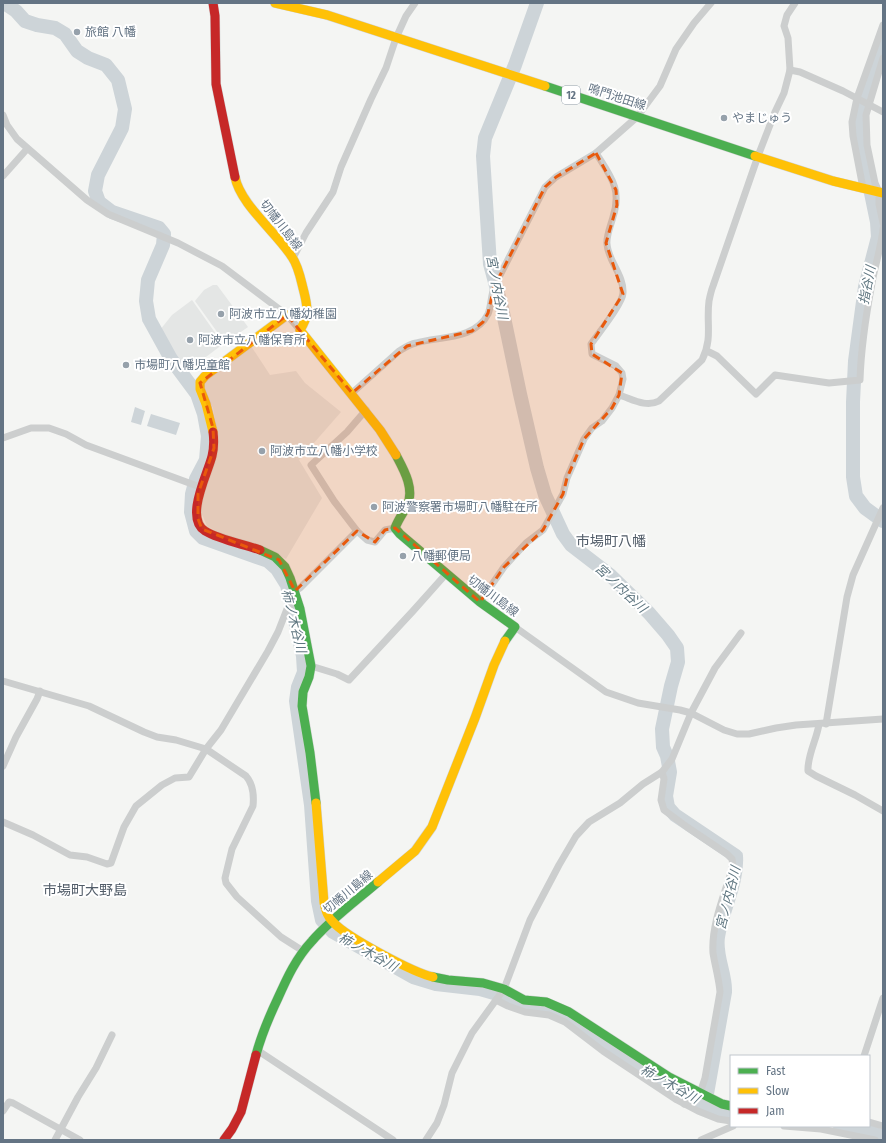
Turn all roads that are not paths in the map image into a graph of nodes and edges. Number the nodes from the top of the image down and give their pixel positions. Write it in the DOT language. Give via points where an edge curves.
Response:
graph roads {
  1 [pos="213,3"];
  2 [pos="275,3"];
  3 [pos="415,3"];
  4 [pos="711,3"];
  5 [pos="795,3"];
  6 [pos="883,25"];
  7 [pos="396,38"];
  8 [pos="883,58"];
  9 [pos="790,70"];
  10 [pos="859,99"];
  11 [pos="868,104"];
  12 [pos="883,112"];
  13 [pos="3,115"];
  14 [pos="637,117"];
  15 [pos="27,149"];
  16 [pos="596,153"];
  17 [pos="758,156"];
  18 [pos="3,176"];
  19 [pos="873,191"];
  20 [pos="883,223"];
  21 [pos="883,229"];
  22 [pos="293,258"];
  23 [pos="287,315"];
  24 [pos="300,330"];
  25 [pos="707,351"];
  26 [pos="352,393"];
  27 [pos="619,395"];
  28 [pos="366,410"];
  29 [pos="3,438"];
  30 [pos="200,487"];
  31 [pos="882,510"];
  32 [pos="395,528"];
  33 [pos="358,531"];
  34 [pos="446,574"];
  35 [pos="295,591"];
  36 [pos="480,602"];
  37 [pos="293,604"];
  38 [pos="515,627"];
  39 [pos="741,633"];
  40 [pos="311,666"];
  41 [pos="3,681"];
  42 [pos="40,691"];
  43 [pos="691,713"];
  44 [pos="883,719"];
  45 [pos="823,724"];
  46 [pos="206,748"];
  47 [pos="3,766"];
  48 [pos="663,770"];
  49 [pos="883,812"];
  50 [pos="3,822"];
  51 [pos="329,924"];
  52 [pos="303,950"];
  53 [pos="500,995"];
  54 [pos="883,998"];
  55 [pos="112,1035"];
  56 [pos="257,1050"];
  57 [pos="864,1055"];
  58 [pos="699,1094"];
  59 [pos="685,1102"];
  60 [pos="6,1106"];
  61 [pos="730,1106"];
  62 [pos="730,1121"];
  63 [pos="870,1122"];
  64 [pos="883,1126"];
  65 [pos="731,1127"];
  66 [pos="796,1127"];
  67 [pos="841,1129"];
  68 [pos="58,1133"];
  69 [pos="80,1140"];
  70 [pos="224,1140"];
  71 [pos="393,1140"];
  72 [pos="426,1140"];
  73 [pos="701,1140"];
  74 [pos="875,1140"];
  1 -- 22 [label="main road, 切幡川島線" via="216,84 236,182 243,197"];
  2 -- 7 [label="main road, 鳴門池田線 / 12" via="328,15"];
  3 -- 7 [label="street"];
  4 -- 14 [label="street" via="676,49 660,86"];
  5 -- 9 [label="street" via="787,15 784,26 788,38"];
  6 -- 10 [label="street"];
  7 -- 14 [label="main road, 鳴門池田線 / 12"];
  7 -- 22 [label="street" via="386,68 341,168 334,192 306,233"];
  8 -- 11 [label="street"];
  9 -- 10 [label="street" via="800,72"];
  9 -- 17 [label="street" via="784,93"];
  10 -- 11 [label="street"];
  10 -- 19 [label="street" via="852,122 853,136"];
  11 -- 12 [label="street"];
  11 -- 19 [label="street" via="867,145 875,183"];
  13 -- 15 [label="street" via="10,130"];
  14 -- 16 [label="street"];
  14 -- 17 [label="main road, 鳴門池田線 / 12"];
  15 -- 18 [label="street"];
  15 -- 23 [label="street" via="87,200 108,214 155,232 222,266"];
  16 -- 26 [label="street" via="556,177 545,187 494,287 488,313 483,322 472,331 407,346"];
  16 -- 27 [label="street" via="616,190 617,205 606,243 622,281 623,294 591,344 592,354 616,366 622,372"];
  17 -- 19 [label="main road, 鳴門池田線 / 12" via="833,181"];
  17 -- 25 [label="street" via="712,286"];
  19 -- 20 [label="street"];
  21 -- 25 [label="street" via="868,307 860,380 829,383 775,375 756,394 717,356"];
  22 -- 24 [label="main road, 切幡川島線" via="308,307 308,316"];
  23 -- 24 [label="street"];
  23 -- 30 [label="main road" via="205,376 200,383 213,428 214,448"];
  24 -- 26 [label="main road"];
  25 -- 27 [label="street" via="702,360 652,405"];
  26 -- 28 [label="main road"];
  27 -- 36 [label="street" via="602,421 592,428 584,439 567,478 564,494 543,530 526,543 504,567"];
  28 -- 32 [label="main road" via="390,445 409,482 411,496"];
  28 -- 33 [label="street" via="347,432 311,465 334,501"];
  29 -- 30 [label="street" via="32,428 49,428 86,445"];
  30 -- 35 [label="main road" via="197,504 198,520 202,529 280,560 289,574"];
  31 -- 45 [label="street" via="853,575 847,596"];
  32 -- 33 [label="street" via="386,530 375,542 367,540"];
  32 -- 34 [label="main road, 切幡川島線"];
  33 -- 35 [label="street"];
  34 -- 36 [label="main road, 切幡川島線"];
  34 -- 40 [label="street" via="349,680"];
  35 -- 37 [label="main road"];
  36 -- 38 [label="main road, 切幡川島線"];
  37 -- 40 [label="main road"];
  37 -- 46 [label="street" via="287,609 268,651 221,730"];
  38 -- 43 [label="street" via="606,692 638,703"];
  38 -- 51 [label="main road, 切幡川島線" via="494,665 432,827 415,851"];
  39 -- 43 [label="street" via="715,668"];
  40 -- 51 [label="main road" via="303,692 302,706 318,816 324,903"];
  41 -- 42 [label="street"];
  42 -- 46 [label="street" via="89,706 157,737"];
  42 -- 47 [label="street"];
  43 -- 45 [label="street" via="737,734"];
  43 -- 48 [label="street" via="672,759"];
  44 -- 45 [label="street"];
  45 -- 49 [label="street" via="808,770"];
  46 -- 50 [label="street" via="188,776 175,778 162,785 136,806 124,827 111,863 70,855"];
  46 -- 52 [label="street" via="246,776 250,781 254,800 232,850 226,883 237,897 281,937"];
  48 -- 53 [label="street" via="620,803 589,822 576,836 530,920"];
  48 -- 58 [label="street" via="661,800 664,810 727,854 732,859 733,866 714,932 714,953 720,992 705,1078"];
  51 -- 52 [label="main road, 切幡川島線"];
  51 -- 53 [label="main road" via="425,974 448,980 483,983"];
  52 -- 56 [label="main road, 切幡川島線" via="292,967"];
  53 -- 58 [label="main road" via="546,1002 570,1012"];
  53 -- 59 [label="street" via="508,1006 525,1012 549,1015 565,1022 603,1051"];
  53 -- 72 [label="street" via="472,1032 452,1073 437,1123"];
  54 -- 57 [label="street"];
  55 -- 68 [label="street"];
  56 -- 70 [label="main road, 切幡川島線" via="241,1112"];
  56 -- 71 [label="street"];
  58 -- 59 [label="street"];
  58 -- 61 [label="main road"];
  59 -- 62 [label="street" via="698,1111"];
  60 -- 68 [label="street" via="13,1103"];
  63 -- 64 [label="street"];
  65 -- 73 [label="street"];
  66 -- 67 [label="street"];
  67 -- 74 [label="street"];
  68 -- 69 [label="street"];
}
